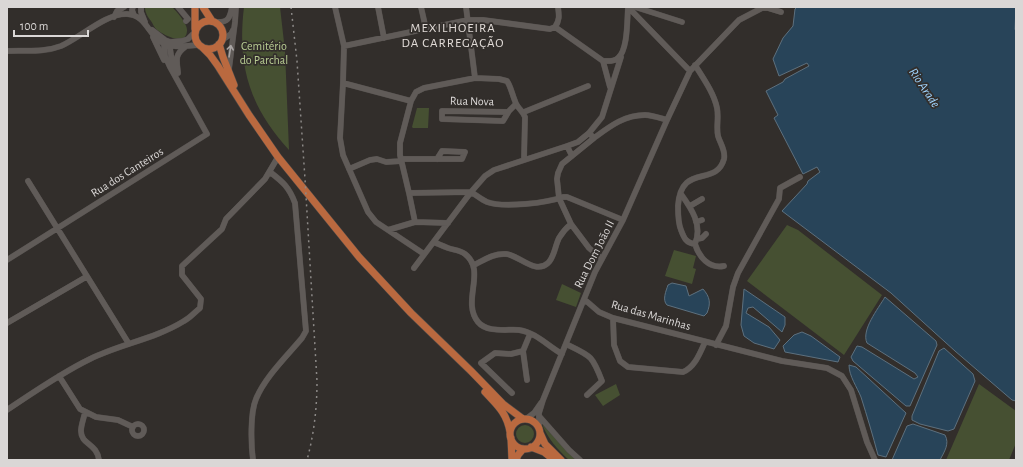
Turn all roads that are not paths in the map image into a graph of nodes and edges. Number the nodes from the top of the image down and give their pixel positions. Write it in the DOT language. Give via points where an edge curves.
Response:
graph roads {
  1 [pos="124,7"];
  2 [pos="133,7"];
  3 [pos="140,7"];
  4 [pos="178,7"];
  5 [pos="195,7"];
  6 [pos="203,7"];
  7 [pos="232,7"];
  8 [pos="236,7"];
  9 [pos="335,7"];
  10 [pos="378,7"];
  11 [pos="421,7"];
  12 [pos="466,7"];
  13 [pos="558,7"];
  14 [pos="630,7"];
  15 [pos="781,12"];
  16 [pos="134,16"];
  17 [pos="114,17"];
  18 [pos="468,20"];
  19 [pos="186,21"];
  20 [pos="214,22"];
  21 [pos="235,22"];
  22 [pos="682,22"];
  23 [pos="147,25"];
  24 [pos="555,27"];
  25 [pos="426,29"];
  26 [pos="195,31"];
  27 [pos="384,38"];
  28 [pos="167,42"];
  29 [pos="221,42"];
  30 [pos="201,46"];
  31 [pos="344,46"];
  32 [pos="185,47"];
  33 [pos="7,51"];
  34 [pos="622,54"];
  35 [pos="603,61"];
  36 [pos="695,65"];
  37 [pos="690,71"];
  38 [pos="475,78"];
  39 [pos="343,83"];
  40 [pos="180,85"];
  41 [pos="588,86"];
  42 [pos="610,87"];
  43 [pos="411,101"];
  44 [pos="240,102"];
  45 [pos="516,104"];
  46 [pos="508,112"];
  47 [pos="524,112"];
  48 [pos="667,120"];
  49 [pos="589,133"];
  50 [pos="594,138"];
  51 [pos="567,146"];
  52 [pos="572,156"];
  53 [pos="278,157"];
  54 [pos="437,159"];
  55 [pos="402,160"];
  56 [pos="524,160"];
  57 [pos="349,168"];
  58 [pos="270,172"];
  59 [pos="800,177"];
  60 [pos="28,181"];
  61 [pos="471,192"];
  62 [pos="409,194"];
  63 [pos="681,194"];
  64 [pos="559,198"];
  65 [pos="702,199"];
  66 [pos="690,206"];
  67 [pos="624,220"];
  68 [pos="702,220"];
  69 [pos="415,222"];
  70 [pos="696,222"];
  71 [pos="448,223"];
  72 [pos="571,224"];
  73 [pos="58,228"];
  74 [pos="388,230"];
  75 [pos="706,234"];
  76 [pos="434,242"];
  77 [pos="696,243"];
  78 [pos="703,247"];
  79 [pos="424,254"];
  80 [pos="602,259"];
  81 [pos="7,260"];
  82 [pos="474,265"];
  83 [pos="724,266"];
  84 [pos="414,268"];
  85 [pos="86,277"];
  86 [pos="584,299"];
  87 [pos="613,318"];
  88 [pos="7,323"];
  89 [pos="530,334"];
  90 [pos="705,342"];
  91 [pos="129,344"];
  92 [pos="566,344"];
  93 [pos="716,345"];
  94 [pos="523,351"];
  95 [pos="452,354"];
  96 [pos="562,354"];
  97 [pos="59,376"];
  98 [pos="527,380"];
  99 [pos="512,393"];
  100 [pos="587,395"];
  101 [pos="543,400"];
  102 [pos="7,410"];
  103 [pos="85,412"];
  104 [pos="539,416"];
  105 [pos="525,419"];
  106 [pos="133,427"];
  107 [pos="539,430"];
  108 [pos="511,435"];
  109 [pos="532,447"];
  110 [pos="523,448"];
  111 [pos="252,452"];
  112 [pos="515,458"];
  113 [pos="99,460"];
  114 [pos="250,460"];
  115 [pos="253,460"];
  116 [pos="554,460"];
  117 [pos="561,460"];
  118 [pos="580,460"];
  119 [pos="876,460"];
  1 -- 17 [label="street" via="117,11"];
  2 -- 16 [label="street"];
  3 -- 16 [label="street"];
  3 -- 23 [label="street"];
  4 -- 19 [label="street" via="188,19"];
  5 -- 26 [label="main road"];
  6 -- 20 [label="main road"];
  7 -- 20 [label="street" via="228,20 222,23"];
  8 -- 21 [label="street"];
  9 -- 31 [label="street"];
  10 -- 27 [label="street"];
  11 -- 25 [label="street"];
  12 -- 18 [label="street"];
  13 -- 24 [label="street" via="560,16"];
  14 -- 22 [label="street"];
  14 -- 34 [label="street"];
  14 -- 37 [label="street"];
  15 -- 36 [label="street, Rua Dom João II" via="762,8 739,20"];
  16 -- 17 [label="street" via="121,14"];
  16 -- 23 [label="street"];
  17 -- 33 [label="street" via="63,46 31,52"];
  18 -- 24 [label="street" via="550,29"];
  18 -- 25 [label="street"];
  18 -- 38 [label="street"];
  20 -- 26 [label="main road" via="202,22"];
  20 -- 29 [label="main road" via="222,30"];
  21 -- 29 [label="street" via="231,34"];
  44 -- 21 [label="street, one-way" via="229,69"];
  23 -- 28 [label="street"];
  23 -- 40 [label="street" via="170,72"];
  24 -- 35 [label="street"];
  25 -- 27 [label="street"];
  26 -- 28 [label="street" via="188,39"];
  26 -- 30 [label="main road" via="195,39"];
  27 -- 31 [label="street"];
  28 -- 32 [label="street"];
  28 -- 40 [label="street"];
  29 -- 30 [label="main road" via="211,49"];
  29 -- 44 [label="main road" via="222,56"];
  30 -- 32 [label="street"];
  30 -- 44 [label="main road" via="214,60"];
  31 -- 39 [label="street"];
  32 -- 40 [label="street" via="179,51 177,57"];
  34 -- 35 [label="street" via="618,59"];
  34 -- 42 [label="street"];
  35 -- 42 [label="street"];
  36 -- 37 [label="street, Rua Dom João II"];
  36 -- 63 [label="street" via="715,101 718,136 724,157 716,172 689,180"];
  37 -- 48 [label="street, Rua Dom João II"];
  38 -- 43 [label="street" via="424,88 416,92"];
  38 -- 45 [label="street" via="507,80"];
  39 -- 43 [label="street"];
  39 -- 57 [label="street" via="340,138 343,155"];
  40 -- 73 [label="street, Rua dos Canteiros" via="207,134"];
  41 -- 47 [label="street"];
  42 -- 49 [label="street" via="602,117"];
  43 -- 55 [label="street" via="400,142"];
  44 -- 53 [label="main road"];
  45 -- 46 [label="street, Rua Nova"];
  45 -- 47 [label="street"];
  46 -- 46 [label="street, Rua Nova" via="503,121 442,119 442,111"];
  47 -- 56 [label="street"];
  48 -- 50 [label="street" via="646,115 635,116 617,122"];
  48 -- 67 [label="street, Rua Dom João II"];
  49 -- 50 [label="street"];
  49 -- 51 [label="street" via="578,142"];
  50 -- 52 [label="street"];
  51 -- 52 [label="street"];
  51 -- 56 [label="street"];
  52 -- 64 [label="street" via="562,164 558,173"];
  53 -- 91 [label="street" via="264,179 226,219 222,230 182,266 182,275 201,299 200,308 184,321"];
  53 -- 95 [label="main road" via="359,257"];
  54 -- 55 [label="street"];
  55 -- 57 [label="street" via="370,160"];
  55 -- 62 [label="street"];
  56 -- 61 [label="street" via="494,170"];
  57 -- 74 [label="street" via="368,212 376,222"];
  58 -- 111 [label="street" via="288,187 295,203 306,331 268,378 255,400"];
  59 -- 93 [label="street" via="780,188 779,199 738,273 726,326"];
  60 -- 73 [label="street"];
  61 -- 62 [label="street"];
  61 -- 64 [label="street" via="487,202 501,205"];
  61 -- 71 [label="street"];
  62 -- 69 [label="street"];
  63 -- 66 [label="street"];
  63 -- 77 [label="street" via="678,214 680,227 685,240 689,244"];
  64 -- 67 [label="street" via="567,198"];
  64 -- 72 [label="street"];
  65 -- 66 [label="street"];
  66 -- 70 [label="street"];
  67 -- 80 [label="street, Rua Dom João II"];
  68 -- 70 [label="street"];
  69 -- 71 [label="street"];
  69 -- 74 [label="street"];
  70 -- 77 [label="street"];
  71 -- 76 [label="street"];
  72 -- 80 [label="street" via="589,248"];
  72 -- 82 [label="street" via="560,237 550,261 543,267 534,267 504,254 491,256"];
  73 -- 81 [label="street, Rua dos Canteiros"];
  73 -- 85 [label="street"];
  74 -- 79 [label="street"];
  75 -- 77 [label="street"];
  76 -- 79 [label="street"];
  76 -- 82 [label="street" via="465,253"];
  77 -- 78 [label="street"];
  77 -- 83 [label="street" via="697,251 711,266"];
  79 -- 84 [label="street"];
  80 -- 86 [label="street, Rua Dom João II"];
  82 -- 89 [label="street" via="471,299 479,324 487,328 521,330"];
  85 -- 88 [label="street"];
  85 -- 91 [label="street"];
  86 -- 87 [label="street, Rua das Marinhas" via="599,312"];
  86 -- 92 [label="street, Rua Dom João II"];
  87 -- 90 [label="street, Rua das Marinhas"];
  87 -- 90 [label="street" via="614,345 620,361 628,367 683,372 689,370 698,358"];
  89 -- 94 [label="street"];
  89 -- 96 [label="street"];
  90 -- 93 [label="street, Rua das Marinhas"];
  91 -- 97 [label="street" via="91,359"];
  92 -- 96 [label="street, Rua Dom João II"];
  92 -- 100 [label="street" via="594,361 602,381"];
  93 -- 119 [label="street, Rua das Marinhas" via="782,361 827,368 842,376 851,390"];
  94 -- 98 [label="street"];
  94 -- 99 [label="street" via="511,354 495,353 481,363"];
  95 -- 105 [label="main road" via="503,404"];
  95 -- 108 [label="main road" via="504,413 509,420"];
  96 -- 101 [label="street, Rua Dom João II"];
  97 -- 102 [label="street"];
  97 -- 103 [label="street" via="76,404"];
  101 -- 104 [label="street"];
  101 -- 105 [label="street" via="534,413"];
  103 -- 106 [label="street" via="96,417 118,420"];
  103 -- 113 [label="street" via="82,438 95,449"];
  104 -- 107 [label="street"];
  104 -- 118 [label="street"];
  105 -- 107 [label="main road" via="535,422"];
  105 -- 108 [label="main road" via="515,423"];
  107 -- 109 [label="main road" via="538,441"];
  107 -- 117 [label="main road" via="545,444"];
  108 -- 110 [label="main road" via="516,445"];
  108 -- 112 [label="main road"];
  109 -- 110 [label="main road"];
  109 -- 116 [label="main road"];
  110 -- 112 [label="main road"];
  111 -- 114 [label="street"];
  111 -- 115 [label="street"];
}
